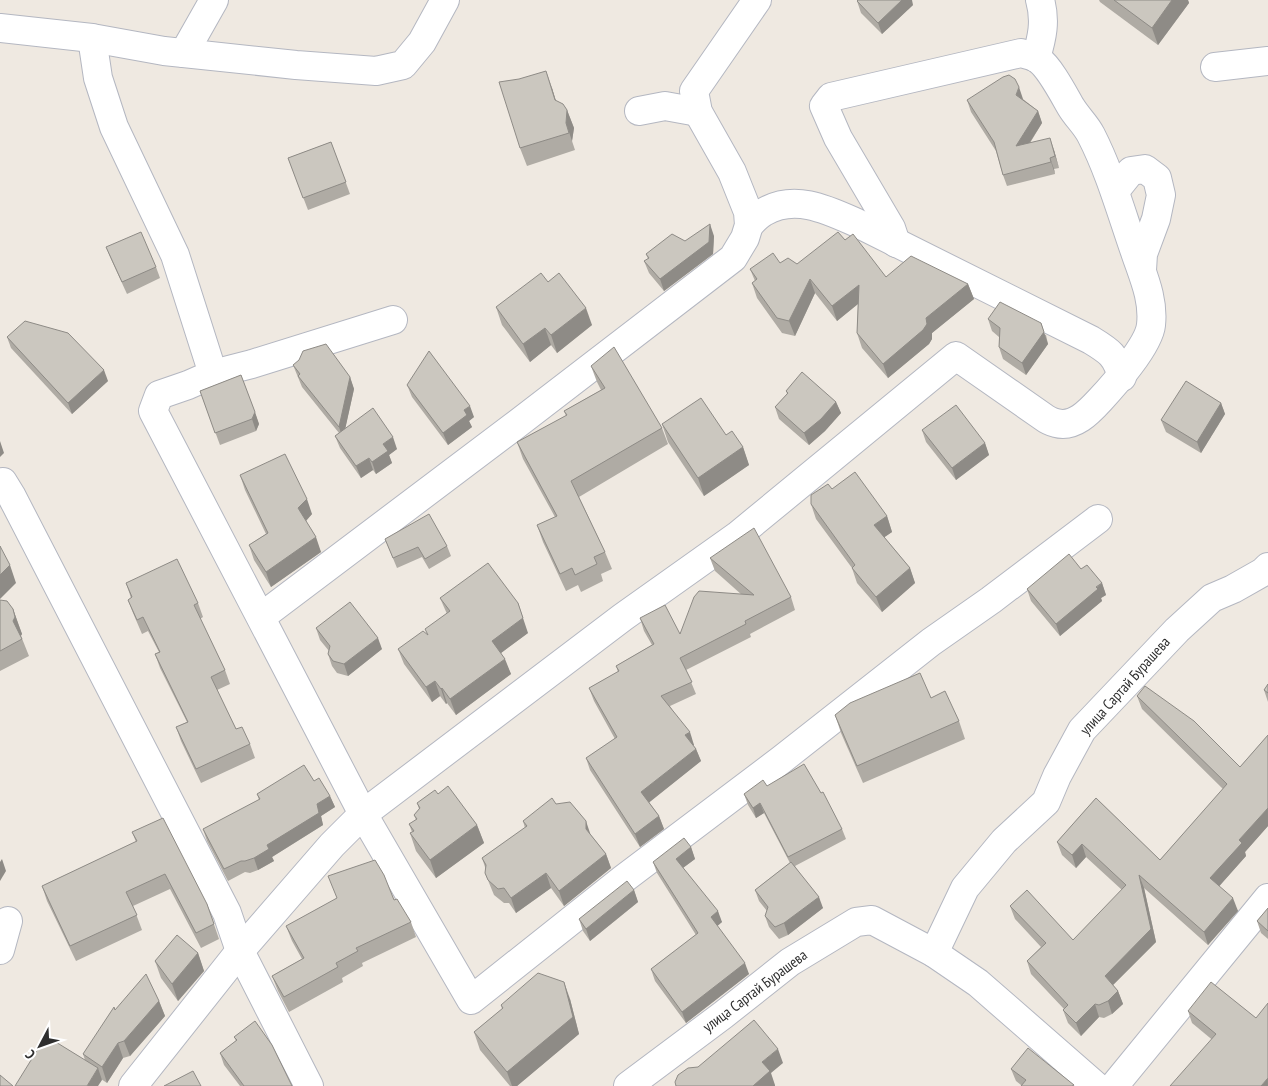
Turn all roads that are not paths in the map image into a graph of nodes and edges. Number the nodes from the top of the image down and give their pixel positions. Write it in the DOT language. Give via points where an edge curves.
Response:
graph roads {
  1 [pos="214,0"];
  2 [pos="445,0"];
  3 [pos="757,0"];
  4 [pos="1040,0"];
  5 [pos="0,28"];
  6 [pos="92,38"];
  7 [pos="184,53"];
  8 [pos="1036,58"];
  9 [pos="1268,62"];
  10 [pos="1215,67"];
  11 [pos="638,111"];
  12 [pos="698,112"];
  13 [pos="1115,190"];
  14 [pos="749,225"];
  15 [pos="896,243"];
  16 [pos="1142,270"];
  17 [pos="393,320"];
  18 [pos="213,374"];
  19 [pos="1122,377"];
  20 [pos="0,484"];
  21 [pos="1098,519"];
  22 [pos="1266,566"];
  23 [pos="261,617"];
  24 [pos="363,814"];
  25 [pos="1268,898"];
  26 [pos="8,921"];
  27 [pos="0,950"];
  28 [pos="240,952"];
  29 [pos="934,953"];
  30 [pos="133,1086"];
  31 [pos="309,1086"];
  32 [pos="628,1086"];
  33 [pos="1096,1086"];
  34 [pos="1114,1086"];
  1 -- 7 [label="street"];
  2 -- 7 [label="street" via="422,42 403,65 376,71"];
  3 -- 12 [label="street" via="694,91"];
  4 -- 8 [label="street" via="1043,34"];
  5 -- 6 [label="street"];
  6 -- 7 [label="street"];
  6 -- 18 [label="street" via="98,78 114,127 175,255"];
  8 -- 13 [label="street" via="1090,132"];
  8 -- 15 [label="street" via="1021,53 831,97 824,106 838,138 891,228"];
  9 -- 10 [label="street"];
  11 -- 12 [label="street" via="665,106"];
  12 -- 14 [label="street" via="732,172 748,212"];
  13 -- 16 [label="street"];
  13 -- 16 [label="street" via="1131,171 1145,168 1157,178 1161,195 1143,254"];
  14 -- 15 [label="street" via="763,212 782,204 800,204 821,207"];
  14 -- 23 [label="street" via="733,258"];
  15 -- 19 [label="street" via="1091,340 1111,353"];
  16 -- 19 [label="street" via="1148,286 1151,328"];
  17 -- 18 [label="street"];
  18 -- 23 [label="street" via="159,395 153,411"];
  19 -- 24 [label="street" via="1079,420 1056,424 956,356 737,536 623,617"];
  20 -- 28 [label="street" via="3,482 12,495 227,913"];
  21 -- 24 [label="street" via="931,642 471,1000"];
  22 -- 29 [label="street, улица Сартай Бурашева" via="1233,589 1212,598 1082,730 1046,802 1004,841 966,888"];
  23 -- 24 [label="street"];
  24 -- 28 [label="street" via="332,845"];
  25 -- 34 [label="street"];
  26 -- 27 [label="street"];
  28 -- 30 [label="street"];
  28 -- 31 [label="street"];
  29 -- 32 [label="street, улица Сартай Бурашева" via="872,920 856,922 790,962"];
  29 -- 33 [label="street" via="978,983"];
}
